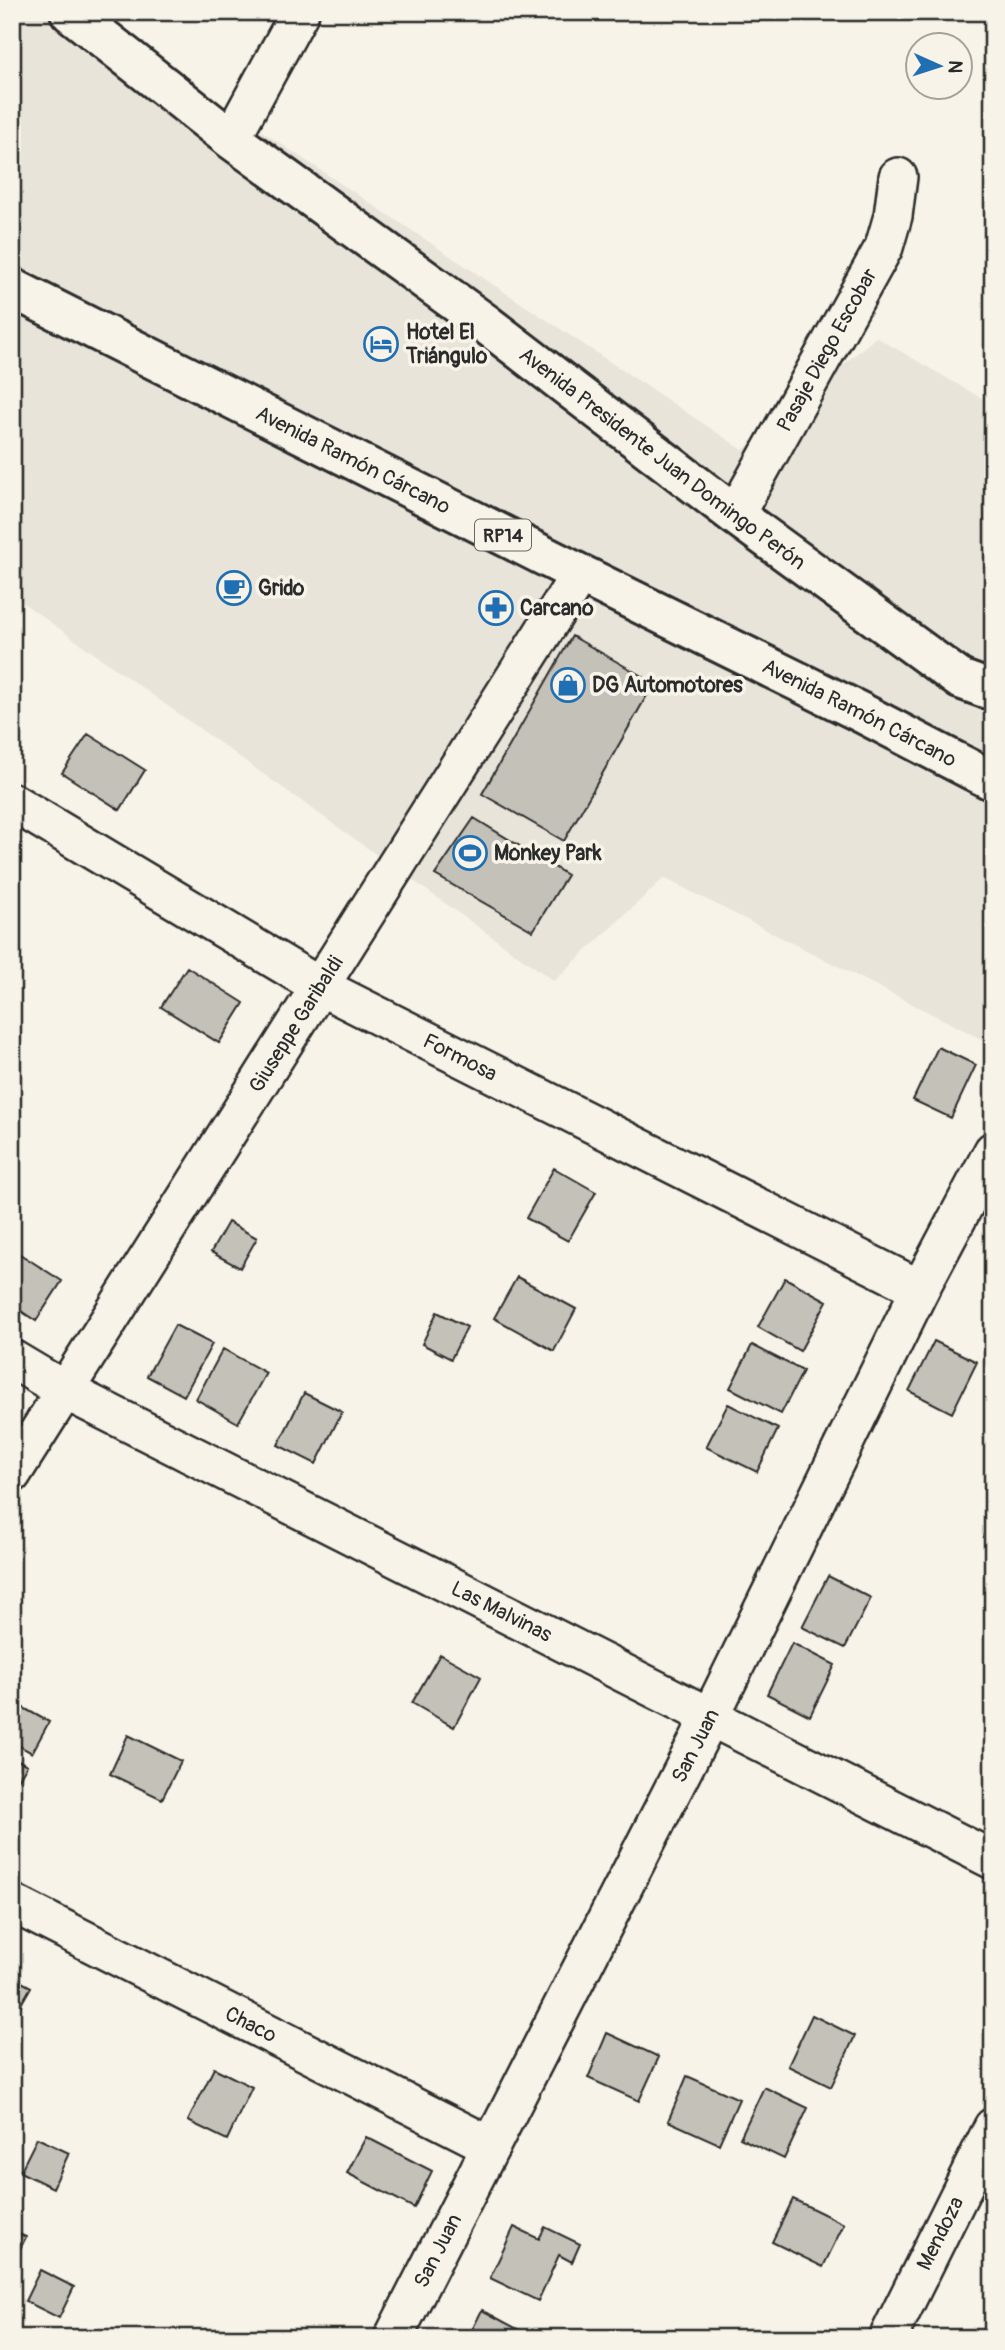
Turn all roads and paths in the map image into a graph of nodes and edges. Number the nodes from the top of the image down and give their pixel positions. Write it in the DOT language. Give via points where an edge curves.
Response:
graph roads {
  1 [pos="70,12"];
  2 [pos="300,12"];
  3 [pos="231,139"];
  4 [pos="898,177"];
  5 [pos="12,288"];
  6 [pos="735,515"];
  7 [pos="580,574"];
  8 [pos="993,691"];
  9 [pos="993,781"];
  10 [pos="12,802"];
  11 [pos="319,985"];
  12 [pos="993,1152"];
  13 [pos="920,1289"];
  14 [pos="12,1359"];
  15 [pos="64,1390"];
  16 [pos="12,1474"];
  17 [pos="710,1717"];
  18 [pos="993,1860"];
  19 [pos="12,1903"];
  20 [pos="993,2127"];
  21 [pos="491,2146"];
  22 [pos="393,2338"];
  23 [pos="888,2338"];
  1 -- 3 [label="main road, Avenida Presidente Juan Domingo Perón"];
  2 -- 3 [label="street"];
  3 -- 6 [label="main road, Avenida Presidente Juan Domingo Perón" via="486,324"];
  4 -- 6 [label="street, Pasaje Diego Escobar" via="884,247"];
  5 -- 7 [label="main road, Avenida Ramón Cárcano / RP14"];
  6 -- 8 [label="main road, Avenida Presidente Juan Domingo Perón" via="960,680"];
  7 -- 9 [label="main road, Avenida Ramón Cárcano / RP14"];
  7 -- 11 [label="street, Giuseppe Garibaldi"];
  10 -- 11 [label="street, Formosa"];
  11 -- 13 [label="street, Formosa"];
  11 -- 15 [label="street, Giuseppe Garibaldi"];
  12 -- 13 [label="street, San Juan"];
  13 -- 17 [label="street, San Juan"];
  14 -- 15 [label="street, Las Malvinas"];
  15 -- 16 [label="street, Giuseppe Garibaldi"];
  15 -- 17 [label="street, Las Malvinas"];
  17 -- 18 [label="street, Las Malvinas"];
  17 -- 21 [label="street, San Juan"];
  19 -- 21 [label="street, Chaco"];
  20 -- 23 [label="street, Mendoza"];
  21 -- 22 [label="street, San Juan"];
}
